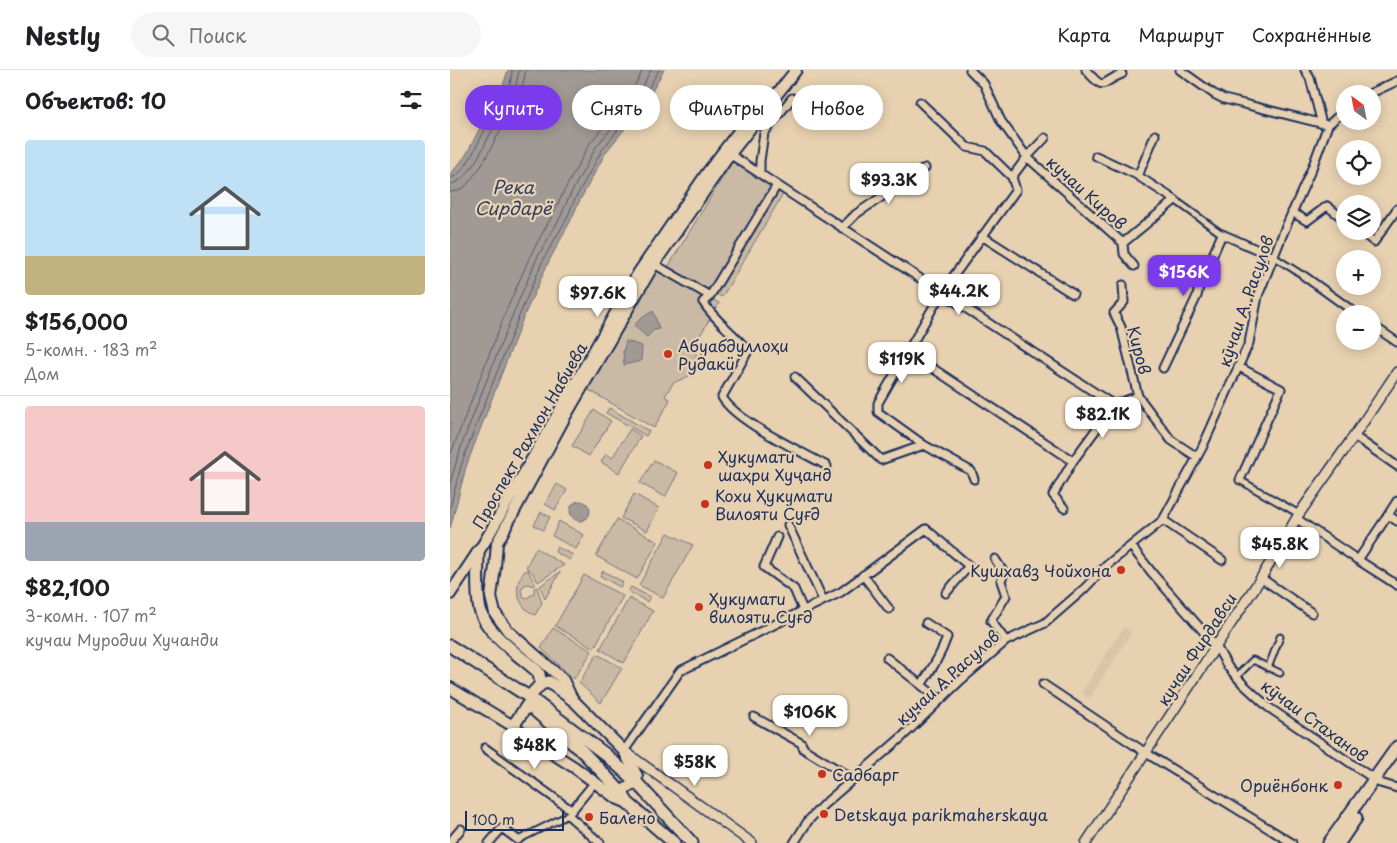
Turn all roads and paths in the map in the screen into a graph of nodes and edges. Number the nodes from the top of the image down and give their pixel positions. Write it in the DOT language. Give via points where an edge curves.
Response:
graph roads {
  1 [pos="788,70"];
  2 [pos="796,70"];
  3 [pos="970,70"];
  4 [pos="1086,70"];
  5 [pos="1118,70"];
  6 [pos="1180,70"];
  7 [pos="1305,70"];
  8 [pos="1397,82"];
  9 [pos="1381,89"];
  10 [pos="792,98"];
  11 [pos="920,102"];
  12 [pos="1336,116"];
  13 [pos="1325,124"];
  14 [pos="1155,135"];
  15 [pos="1045,138"];
  16 [pos="727,152"];
  17 [pos="1096,156"];
  18 [pos="1027,157"];
  19 [pos="925,168"];
  20 [pos="760,174"];
  21 [pos="1138,176"];
  22 [pos="1012,177"];
  23 [pos="777,185"];
  24 [pos="1175,200"];
  25 [pos="1397,209"];
  26 [pos="1292,212"];
  27 [pos="1336,213"];
  28 [pos="842,228"];
  29 [pos="1381,232"];
  30 [pos="1222,234"];
  31 [pos="982,236"];
  32 [pos="1123,243"];
  33 [pos="1274,257"];
  34 [pos="654,264"];
  35 [pos="1134,266"];
  36 [pos="1304,276"];
  37 [pos="1123,285"];
  38 [pos="942,292"];
  39 [pos="1072,294"];
  40 [pos="710,296"];
  41 [pos="1344,305"];
  42 [pos="1381,331"];
  43 [pos="1397,342"];
  44 [pos="908,352"];
  45 [pos="1238,367"];
  46 [pos="1162,368"];
  47 [pos="1397,372"];
  48 [pos="795,377"];
  49 [pos="1138,396"];
  50 [pos="1114,404"];
  51 [pos="1354,436"];
  52 [pos="924,444"];
  53 [pos="1197,457"];
  54 [pos="1073,461"];
  55 [pos="827,466"];
  56 [pos="1397,466"];
  57 [pos="974,479"];
  58 [pos="1242,481"];
  59 [pos="1397,501"];
  60 [pos="1064,508"];
  61 [pos="1388,515"];
  62 [pos="1298,516"];
  63 [pos="1163,520"];
  64 [pos="1397,521"];
  65 [pos="788,525"];
  66 [pos="777,536"];
  67 [pos="1131,546"];
  68 [pos="478,552"];
  69 [pos="996,559"];
  70 [pos="495,560"];
  71 [pos="1222,560"];
  72 [pos="1358,560"];
  73 [pos="864,576"];
  74 [pos="1261,578"];
  75 [pos="1397,585"];
  76 [pos="946,593"];
  77 [pos="450,594"];
  78 [pos="823,600"];
  79 [pos="889,609"];
  80 [pos="803,610"];
  81 [pos="1312,613"];
  82 [pos="926,623"];
  83 [pos="1280,637"];
  84 [pos="1006,641"];
  85 [pos="450,646"];
  86 [pos="1216,646"];
  87 [pos="450,654"];
  88 [pos="887,658"];
  89 [pos="1268,668"];
  90 [pos="1280,673"];
  91 [pos="1236,677"];
  92 [pos="541,684"];
  93 [pos="1043,684"];
  94 [pos="921,685"];
  95 [pos="450,688"];
  96 [pos="572,698"];
  97 [pos="528,700"];
  98 [pos="940,700"];
  99 [pos="754,716"];
  100 [pos="513,726"];
  101 [pos="1397,747"];
  102 [pos="485,748"];
  103 [pos="624,751"];
  104 [pos="1146,753"];
  105 [pos="1397,758"];
  106 [pos="853,779"];
  107 [pos="1377,781"];
  108 [pos="595,782"];
  109 [pos="636,782"];
  110 [pos="1397,788"];
  111 [pos="621,792"];
  112 [pos="628,803"];
  113 [pos="570,812"];
  114 [pos="460,829"];
  115 [pos="518,840"];
  116 [pos="450,842"];
  117 [pos="489,843"];
  118 [pos="600,843"];
  119 [pos="674,843"];
  120 [pos="692,843"];
  121 [pos="752,843"];
  122 [pos="794,843"];
  123 [pos="1086,843"];
  124 [pos="1292,843"];
  125 [pos="1329,843"];
  126 [pos="1339,843"];
  1 -- 16 [label="main road, Проспект Рахмон Набиева"];
  2 -- 16 [label="main road, Проспект Рахмон Набиева"];
  3 -- 18 [label="street, кучаи Киров" via="984,84 1001,121"];
  4 -- 5 [label="street" via="1098,83 1106,84 1122,74"];
  6 -- 13 [label="street" via="1224,99"];
  7 -- 13 [label="street"];
  8 -- 9 [label="street"];
  10 -- 20 [label="street" via="764,133"];
  11 -- 22 [label="street" via="967,147 985,151"];
  12 -- 13 [label="street, кӯчаи А. Расулов"];
  13 -- 26 [label="street, кӯчаи А. Расулов" via="1312,168"];
  14 -- 21 [label="street"];
  15 -- 18 [label="street, кучаи Киров"];
  16 -- 20 [label="street"];
  16 -- 34 [label="main road, Проспект Рахмон Набиева"];
  16 -- 68 [label="main road, Проспект Рахмон Набиева" via="639,272"];
  17 -- 21 [label="street"];
  18 -- 22 [label="street, кучаи Киров"];
  18 -- 32 [label="street, кучаи Киров"];
  19 -- 28 [label="street" via="856,214"];
  20 -- 23 [label="street"];
  21 -- 24 [label="street"];
  22 -- 31 [label="street" via="1016,190"];
  23 -- 28 [label="street"];
  23 -- 40 [label="street"];
  24 -- 30 [label="street"];
  24 -- 32 [label="street, кучаи Киров"];
  25 -- 29 [label="street"];
  26 -- 27 [label="street" via="1307,221 1327,206"];
  26 -- 33 [label="street, кӯчаи А. Расулов"];
  28 -- 38 [label="street"];
  30 -- 33 [label="street"];
  30 -- 46 [label="street" via="1197,296"];
  31 -- 38 [label="street"];
  31 -- 39 [label="street"];
  32 -- 35 [label="street" via="1124,254"];
  33 -- 36 [label="street"];
  33 -- 45 [label="street, кӯчаи А. Расулов" via="1258,296 1249,343"];
  34 -- 40 [label="street"];
  34 -- 70 [label="main road, Проспект Рахмон Набиева" via="496,543"];
  36 -- 41 [label="street"];
  37 -- 49 [label="street, Киров" via="1124,302 1114,313 1121,327"];
  38 -- 44 [label="street"];
  38 -- 50 [label="street"];
  40 -- 55 [label="street" via="703,302 709,311 748,351 722,397 725,403 765,432"];
  42 -- 43 [label="street"];
  44 -- 52 [label="street" via="878,403 878,412"];
  44 -- 54 [label="street"];
  45 -- 53 [label="street, кӯчаи А. Расулов"];
  45 -- 58 [label="street" via="1281,389"];
  47 -- 51 [label="street, кучаи Фирдавси"];
  48 -- 52 [label="street" via="882,460"];
  49 -- 50 [label="street"];
  49 -- 53 [label="street" via="1171,440"];
  50 -- 54 [label="street"];
  51 -- 56 [label="street"];
  51 -- 62 [label="street, кучаи Фирдавси"];
  52 -- 57 [label="street" via="971,471"];
  53 -- 63 [label="street, кӯчаи А. Расулов"];
  54 -- 60 [label="street" via="1053,495"];
  58 -- 62 [label="street"];
  59 -- 61 [label="street"];
  61 -- 64 [label="street"];
  61 -- 72 [label="street"];
  62 -- 72 [label="street"];
  62 -- 74 [label="street, кучаи Фирдавси"];
  63 -- 67 [label="street, кӯчаи А. Расулов"];
  63 -- 71 [label="street"];
  65 -- 78 [label="street"];
  66 -- 80 [label="street" via="764,567 794,589"];
  67 -- 84 [label="street, кучаи А.Расулов" via="1106,565 1045,623"];
  67 -- 86 [label="street, кӯчаи Стаханов"];
  68 -- 70 [label="main road"];
  68 -- 77 [label="main road, Проспект Рахмон Набиева"];
  68 -- 92 [label="main road" via="480,610 496,635 538,671"];
  69 -- 84 [label="street" via="1004,574 1000,580 1006,596 991,621"];
  70 -- 96 [label="main road, Проспект Рахмон Набиева" via="491,597 496,613 508,631 559,676"];
  72 -- 75 [label="street"];
  73 -- 76 [label="street" via="926,529 969,566"];
  73 -- 78 [label="street"];
  73 -- 79 [label="street"];
  74 -- 81 [label="street"];
  74 -- 86 [label="street, кучаи Фирдавси"];
  78 -- 80 [label="street"];
  80 -- 103 [label="street" via="680,670"];
  82 -- 94 [label="street" via="947,637"];
  83 -- 89 [label="street"];
  84 -- 98 [label="street, кучаи А.Расулов"];
  85 -- 97 [label="main road"];
  86 -- 91 [label="street, кӯчаи Стаханов"];
  86 -- 104 [label="street, кучаи Фирдавси"];
  87 -- 97 [label="main road"];
  88 -- 94 [label="street"];
  89 -- 90 [label="street"];
  89 -- 91 [label="street" via="1253,660"];
  91 -- 107 [label="street, кӯчаи Стаханов" via="1268,706"];
  92 -- 96 [label="main road" via="551,683"];
  92 -- 97 [label="main road"];
  93 -- 104 [label="street"];
  94 -- 98 [label="street"];
  95 -- 100 [label="main road"];
  96 -- 103 [label="main road, Проспект Рахмон Набиева"];
  97 -- 100 [label="main road"];
  97 -- 109 [label="main road" via="605,754"];
  97 -- 111 [label="main road"];
  98 -- 106 [label="street, кучаи А.Расулов"];
  99 -- 106 [label="street"];
  100 -- 108 [label="main road"];
  101 -- 107 [label="main road"];
  102 -- 113 [label="street"];
  103 -- 109 [label="main road, Проспект Рахмон Набиева"];
  103 -- 121 [label="street"];
  104 -- 123 [label="street, кучаи Фирдавси"];
  104 -- 124 [label="street"];
  105 -- 107 [label="main road"];
  106 -- 122 [label="street, кучаи А.Расулов" via="822,806"];
  107 -- 110 [label="street, кӯчаи Стаханов"];
  107 -- 125 [label="main road"];
  107 -- 126 [label="main road"];
  108 -- 112 [label="main road"];
  108 -- 113 [label="street"];
  109 -- 111 [label="main road"];
  109 -- 120 [label="main road"];
  111 -- 112 [label="main road"];
  112 -- 119 [label="main road"];
  113 -- 115 [label="street"];
  113 -- 118 [label="street"];
  114 -- 116 [label="street"];
  115 -- 117 [label="street" via="502,828"];
}
